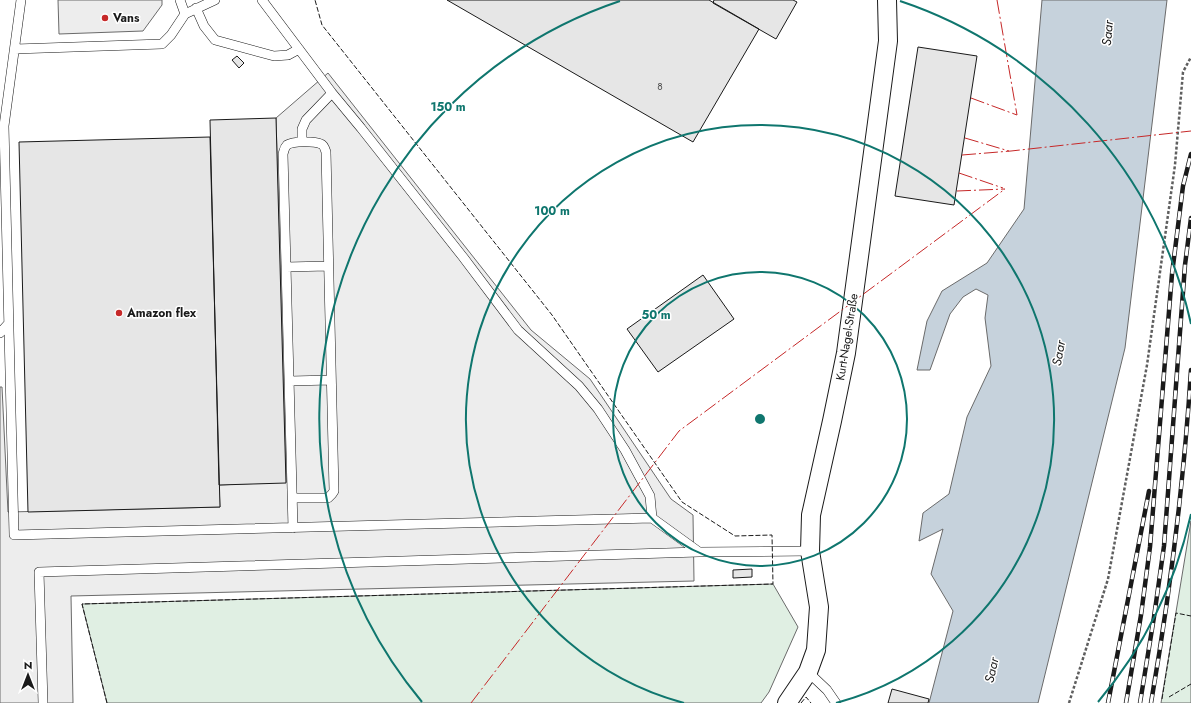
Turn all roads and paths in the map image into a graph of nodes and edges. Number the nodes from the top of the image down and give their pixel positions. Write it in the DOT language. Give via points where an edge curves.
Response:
graph roads {
  1 [pos="21,0"];
  2 [pos="180,0"];
  3 [pos="215,0"];
  4 [pos="262,0"];
  5 [pos="887,0"];
  6 [pos="196,8"];
  7 [pos="185,14"];
  8 [pos="15,49"];
  9 [pos="299,49"];
  10 [pos="1191,57"];
  11 [pos="332,93"];
  12 [pos="302,142"];
  13 [pos="328,266"];
  14 [pos="286,267"];
  15 [pos="9,322"];
  16 [pos="0,333"];
  17 [pos="331,380"];
  18 [pos="290,381"];
  19 [pos="293,498"];
  20 [pos="652,518"];
  21 [pos="293,528"];
  22 [pos="810,551"];
  23 [pos="699,552"];
  24 [pos="808,672"];
  25 [pos="43,703"];
  26 [pos="787,703"];
  27 [pos="836,703"];
  28 [pos="1069,703"];
  1 -- 8 [label="lane"];
  2 -- 7 [label="lane"];
  3 -- 6 [label="lane"];
  4 -- 9 [label="lane"];
  5 -- 22 [label="street, Kurt-Nagel-Straße" via="888,42 846,353 811,515"];
  6 -- 7 [label="lane"];
  6 -- 9 [label="lane" via="204,26 215,40 274,56"];
  7 -- 8 [label="lane" via="162,44"];
  8 -- 15 [label="lane" via="4,126"];
  9 -- 11 [label="lane"];
  10 -- 28 [label="path" via="1183,72 1175,165 1147,365 1108,579"];
  11 -- 12 [label="lane" via="306,120 302,129"];
  11 -- 20 [label="lane" via="518,330 579,386 598,409 625,450 650,496"];
  12 -- 13 [label="lane" via="321,144 326,152"];
  12 -- 14 [label="lane" via="288,144 283,154"];
  13 -- 14 [label="lane"];
  13 -- 17 [label="lane"];
  14 -- 18 [label="lane"];
  15 -- 16 [label="lane"];
  15 -- 21 [label="lane" via="14,535"];
  17 -- 18 [label="lane"];
  17 -- 19 [label="lane" via="334,491 328,498"];
  18 -- 19 [label="lane"];
  19 -- 21 [label="lane"];
  20 -- 21 [label="lane"];
  20 -- 23 [label="lane"];
  22 -- 23 [label="lane"];
  22 -- 24 [label="street, Kurt-Nagel-Straße" via="820,607 816,650"];
  23 -- 25 [label="lane" via="39,572"];
  24 -- 26 [label="street, Kurt-Nagel-Straße"];
  24 -- 27 [label="lane" via="827,690"];
}
